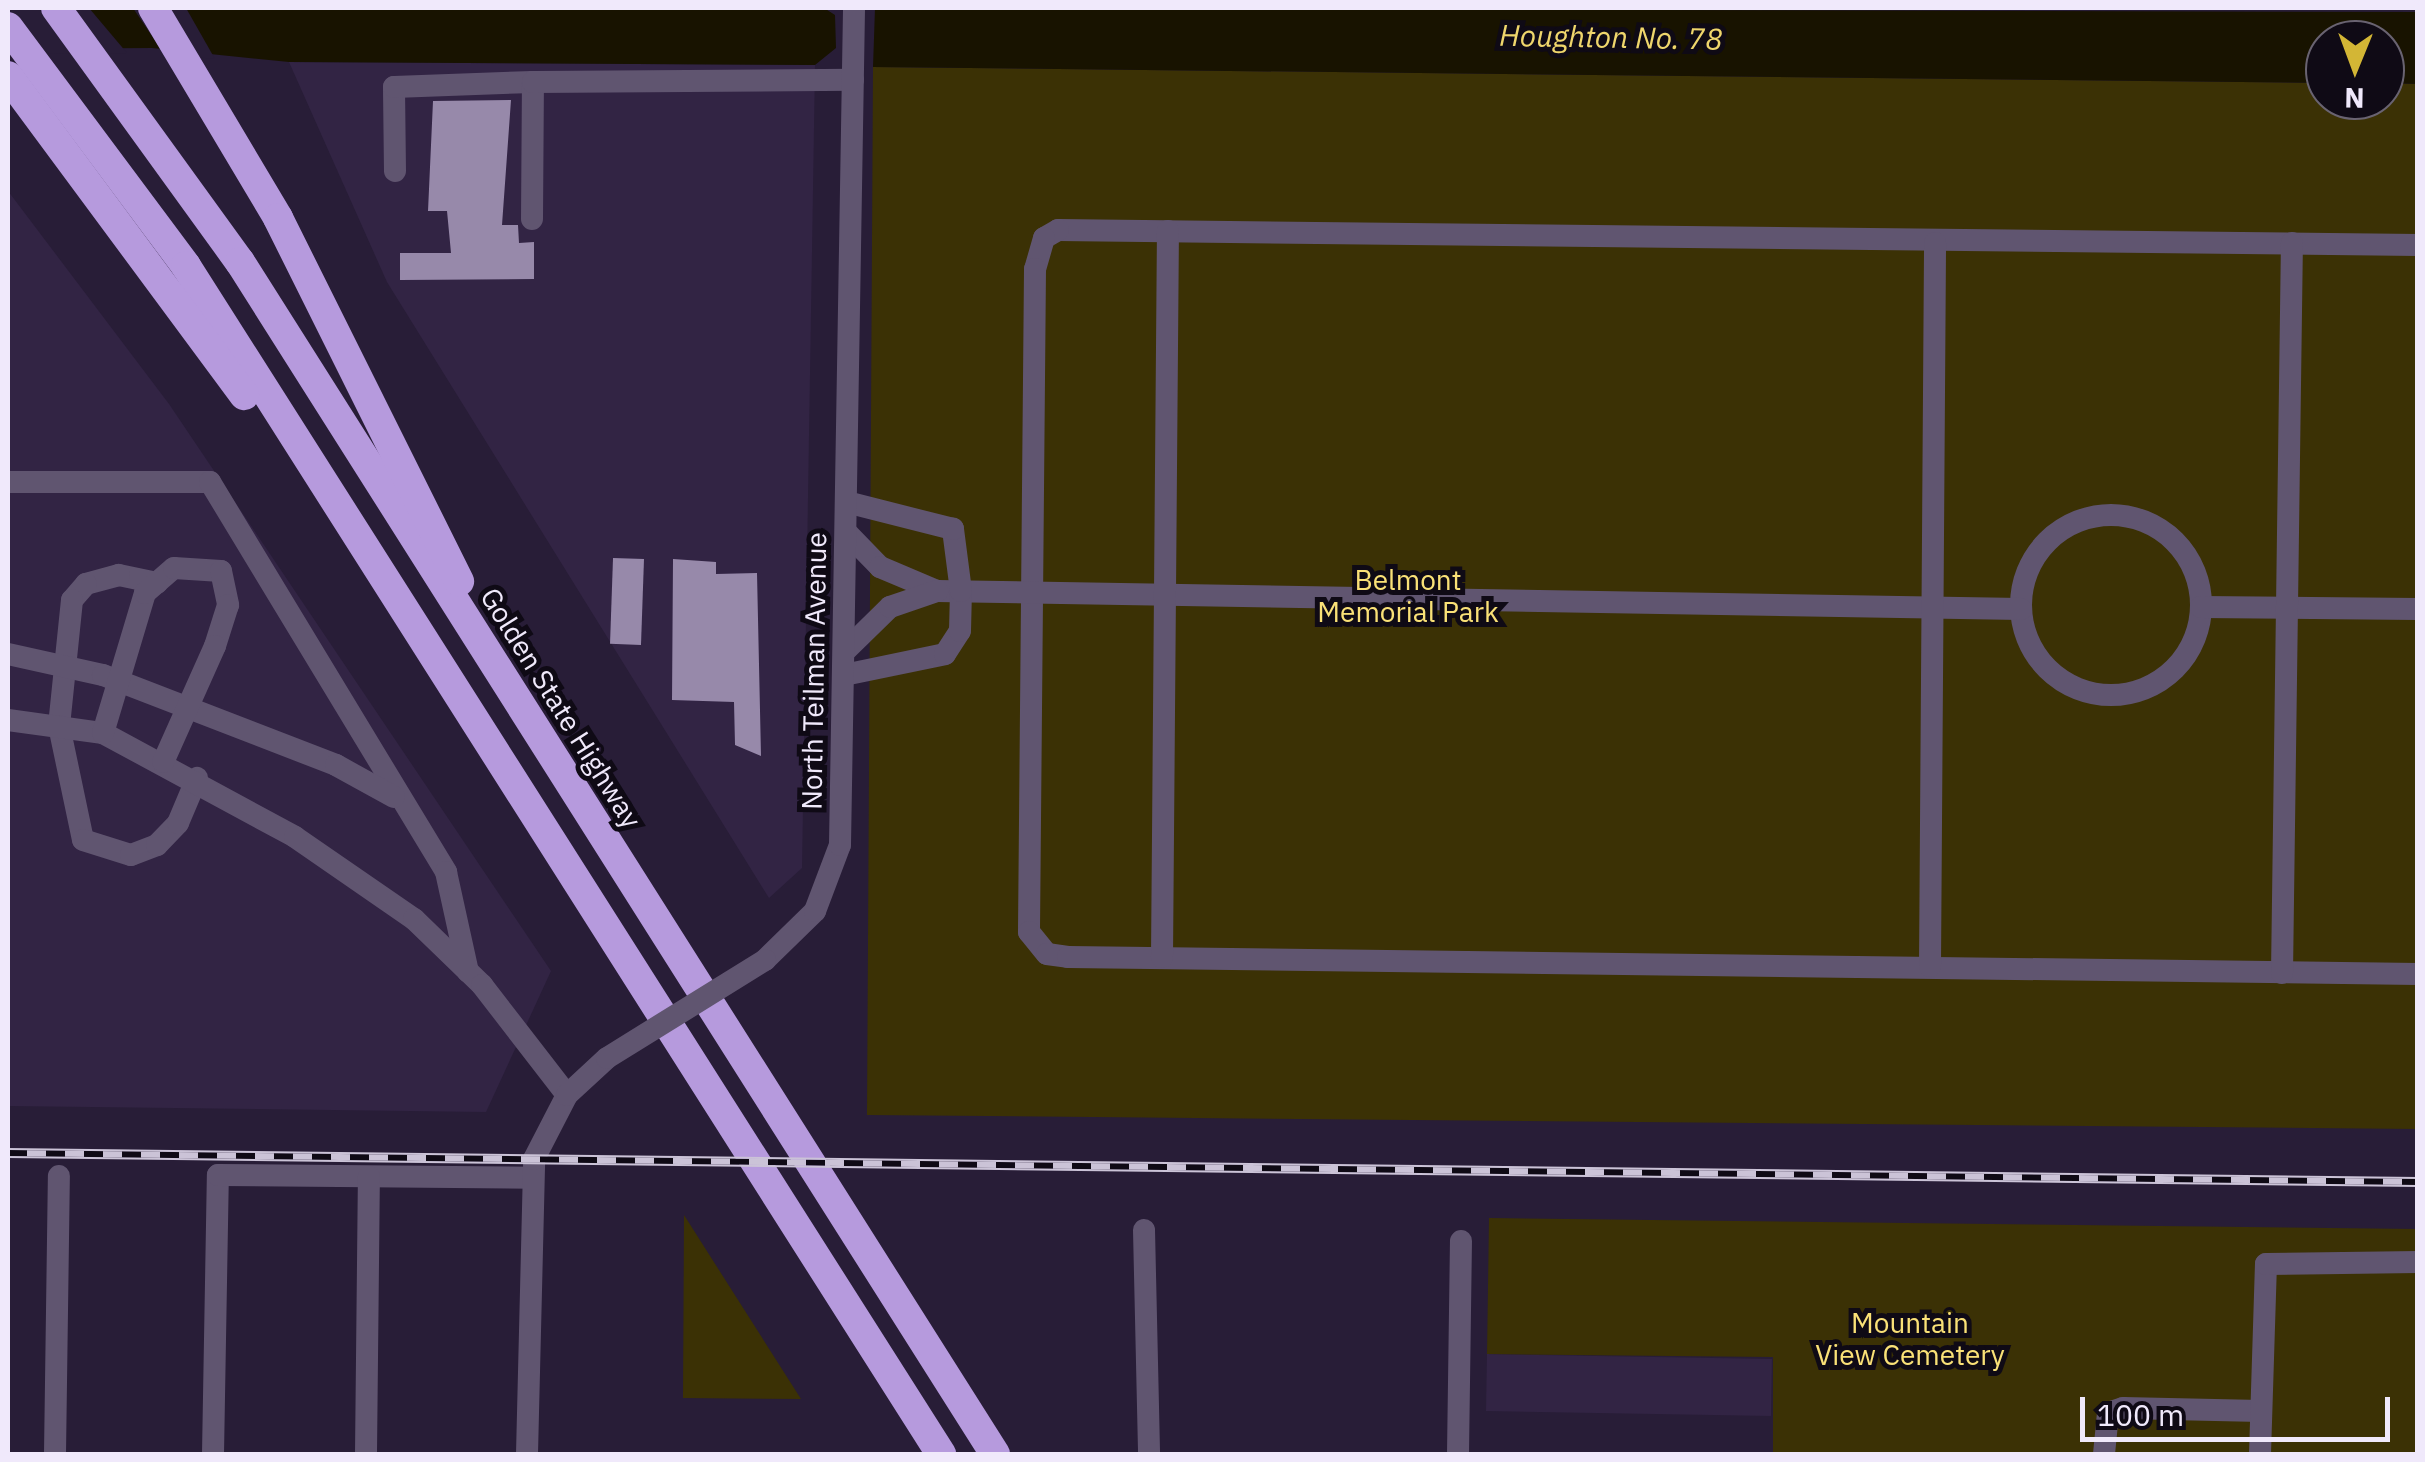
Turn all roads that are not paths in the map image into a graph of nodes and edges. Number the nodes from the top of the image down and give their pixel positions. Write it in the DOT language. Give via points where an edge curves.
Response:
graph roads {
  1 [pos="56,8"];
  2 [pos="154,8"];
  3 [pos="854,10"];
  4 [pos="17,39"];
  5 [pos="854,80"];
  6 [pos="533,82"];
  7 [pos="14,84"];
  8 [pos="395,171"];
  9 [pos="532,219"];
  10 [pos="1168,231"];
  11 [pos="1935,242"];
  12 [pos="2292,243"];
  13 [pos="2418,245"];
  14 [pos="8,482"];
  15 [pos="846,502"];
  16 [pos="846,532"];
  17 [pos="268,574"];
  18 [pos="157,583"];
  19 [pos="229,586"];
  20 [pos="937,590"];
  21 [pos="961,591"];
  22 [pos="1032,592"];
  23 [pos="1165,594"];
  24 [pos="1932,604"];
  25 [pos="2286,607"];
  26 [pos="2200,608"];
  27 [pos="2021,609"];
  28 [pos="2418,609"];
  29 [pos="844,651"];
  30 [pos="8,654"];
  31 [pos="491,658"];
  32 [pos="62,666"];
  33 [pos="844,676"];
  34 [pos="116,680"];
  35 [pos="190,708"];
  36 [pos="8,720"];
  37 [pos="59,726"];
  38 [pos="103,732"];
  39 [pos="163,762"];
  40 [pos="196,778"];
  41 [pos="397,798"];
  42 [pos="545,836"];
  43 [pos="1162,958"];
  44 [pos="1930,966"];
  45 [pos="468,972"];
  46 [pos="2282,972"];
  47 [pos="2418,974"];
  48 [pos="568,1095"];
  49 [pos="59,1176"];
  50 [pos="368,1177"];
  51 [pos="531,1186"];
  52 [pos="1144,1230"];
  53 [pos="1461,1240"];
  54 [pos="2418,1262"];
  55 [pos="2261,1411"];
  56 [pos="55,1454"];
  57 [pos="214,1454"];
  58 [pos="366,1454"];
  59 [pos="527,1454"];
  60 [pos="941,1454"];
  61 [pos="995,1454"];
  62 [pos="1149,1454"];
  63 [pos="1458,1454"];
  64 [pos="2104,1454"];
  65 [pos="2260,1454"];
  1 -- 31 [label="highway, Golden State Highway" via="240,262"];
  2 -- 31 [label="highway" via="422,493"];
  3 -- 5 [label="street, North Teilman Avenue"];
  4 -- 42 [label="highway" via="186,266"];
  5 -- 6 [label="street"];
  5 -- 15 [label="street, North Teilman Avenue"];
  6 -- 8 [label="street" via="394,87"];
  6 -- 9 [label="street"];
  7 -- 42 [label="highway" via="165,278"];
  10 -- 11 [label="street"];
  10 -- 22 [label="street" via="1058,230 1037,251"];
  10 -- 23 [label="street"];
  11 -- 12 [label="street"];
  11 -- 24 [label="street"];
  12 -- 13 [label="street"];
  12 -- 25 [label="street"];
  14 -- 17 [label="street" via="210,482"];
  15 -- 16 [label="street, North Teilman Avenue"];
  15 -- 21 [label="street" via="953,529"];
  16 -- 20 [label="street" via="880,567"];
  16 -- 29 [label="street, North Teilman Avenue"];
  17 -- 19 [label="street"];
  17 -- 41 [label="street"];
  18 -- 19 [label="street" via="174,568 206,563"];
  18 -- 32 [label="street" via="119,575 86,584 72,600"];
  18 -- 34 [label="street"];
  19 -- 35 [label="street"];
  20 -- 21 [label="street"];
  20 -- 29 [label="street" via="890,607"];
  21 -- 22 [label="street"];
  21 -- 33 [label="street" via="960,631 945,654"];
  22 -- 23 [label="street"];
  22 -- 43 [label="street" via="1029,932 1047,954"];
  23 -- 24 [label="street"];
  23 -- 43 [label="street"];
  24 -- 27 [label="street"];
  24 -- 44 [label="street"];
  25 -- 26 [label="street"];
  25 -- 28 [label="street"];
  25 -- 46 [label="street"];
  26 -- 27 [label="street" via="2182,660 2120,694 2052,673"];
  26 -- 27 [label="street" via="2180,546 2114,514 2046,541"];
  29 -- 33 [label="street, North Teilman Avenue"];
  30 -- 32 [label="street"];
  31 -- 61 [label="highway, Golden State Highway"];
  32 -- 34 [label="street"];
  32 -- 37 [label="street"];
  33 -- 48 [label="street, North Teilman Avenue, bridge" via="835,869 808,920 766,960 607,1058"];
  34 -- 35 [label="street"];
  34 -- 38 [label="street"];
  35 -- 39 [label="street"];
  35 -- 41 [label="street"];
  36 -- 37 [label="street"];
  37 -- 38 [label="street"];
  37 -- 40 [label="street" via="74,818 92,846 131,855 157,846 178,823"];
  38 -- 39 [label="street"];
  39 -- 40 [label="street"];
  40 -- 45 [label="street" via="414,918"];
  41 -- 45 [label="street" via="446,872"];
  42 -- 60 [label="highway"];
  43 -- 44 [label="street"];
  44 -- 46 [label="street"];
  45 -- 48 [label="street"];
  46 -- 47 [label="street"];
  48 -- 51 [label="street, North Teilman Avenue" via="538,1145"];
  49 -- 56 [label="street"];
  50 -- 51 [label="street"];
  50 -- 57 [label="street" via="218,1175"];
  50 -- 58 [label="street"];
  51 -- 59 [label="street, North Teilman Avenue"];
  52 -- 62 [label="street"];
  53 -- 63 [label="street"];
  54 -- 55 [label="street" via="2266,1264"];
  55 -- 64 [label="street" via="2123,1408 2108,1413"];
  55 -- 65 [label="street"];
}
